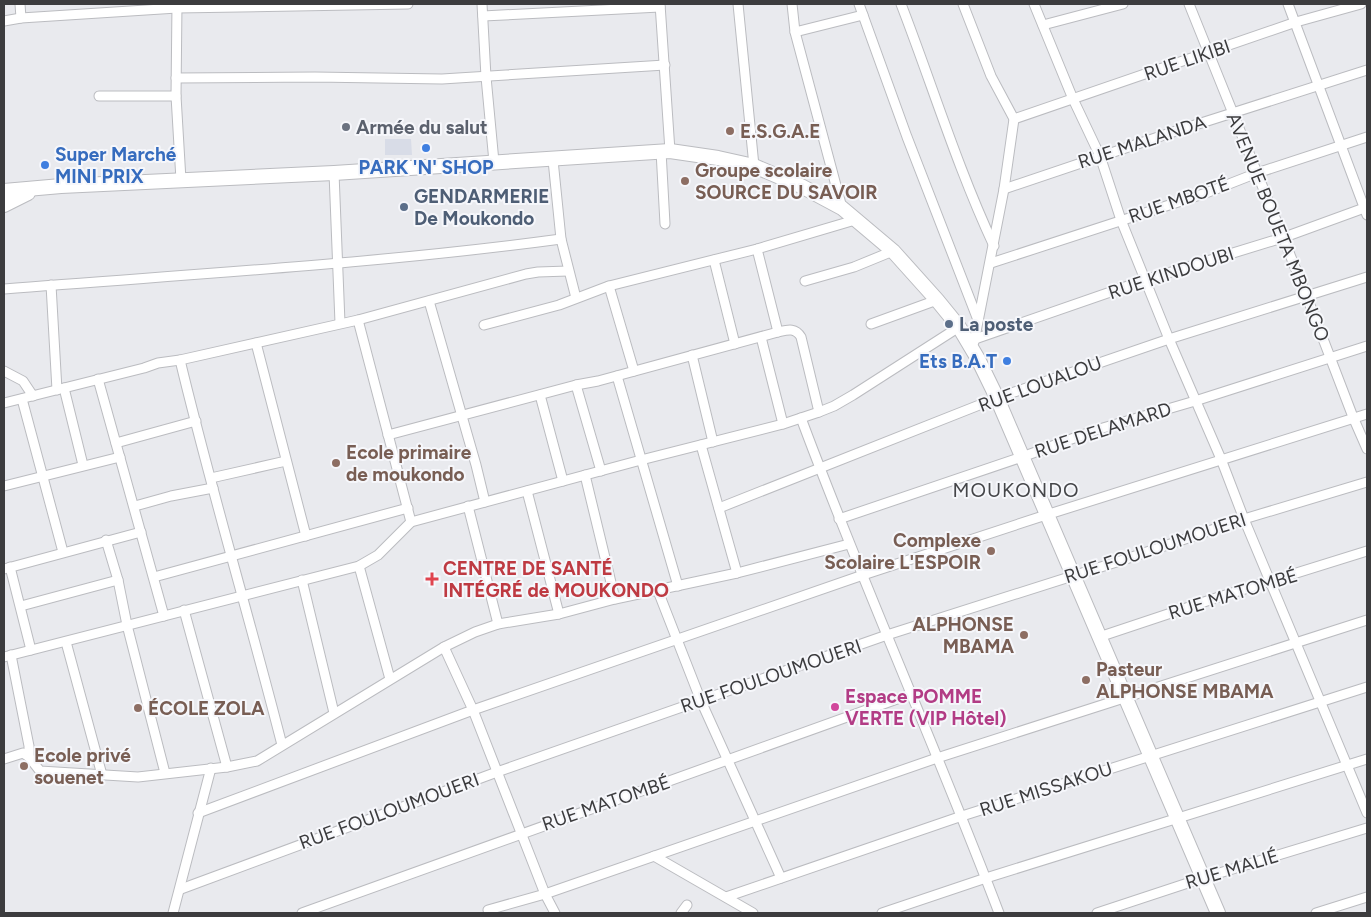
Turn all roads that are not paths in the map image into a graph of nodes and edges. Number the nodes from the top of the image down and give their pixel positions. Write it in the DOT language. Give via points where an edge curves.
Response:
graph roads {
  1 [pos="20,4"];
  2 [pos="363,4"];
  3 [pos="408,4"];
  4 [pos="482,4"];
  5 [pos="738,4"];
  6 [pos="792,4"];
  7 [pos="859,4"];
  8 [pos="901,4"];
  9 [pos="963,4"];
  10 [pos="1034,4"];
  11 [pos="1123,4"];
  12 [pos="1189,4"];
  13 [pos="1288,4"];
  14 [pos="1361,4"];
  15 [pos="660,5"];
  16 [pos="177,6"];
  17 [pos="863,15"];
  18 [pos="483,16"];
  19 [pos="21,18"];
  20 [pos="4,21"];
  21 [pos="1296,22"];
  22 [pos="1043,25"];
  23 [pos="795,32"];
  24 [pos="1208,52"];
  25 [pos="665,65"];
  26 [pos="1367,70"];
  27 [pos="486,77"];
  28 [pos="176,78"];
  29 [pos="1319,86"];
  30 [pos="99,96"];
  31 [pos="176,96"];
  32 [pos="1073,99"];
  33 [pos="1232,112"];
  34 [pos="1014,119"];
  35 [pos="1367,136"];
  36 [pos="1340,145"];
  37 [pos="665,151"];
  38 [pos="1100,156"];
  39 [pos="554,160"];
  40 [pos="494,162"];
  41 [pos="754,166"];
  42 [pos="334,173"];
  43 [pos="1257,173"];
  44 [pos="181,180"];
  45 [pos="40,188"];
  46 [pos="1004,189"];
  47 [pos="4,191"];
  48 [pos="4,205"];
  49 [pos="842,208"];
  50 [pos="1366,210"];
  51 [pos="855,220"];
  52 [pos="1121,220"];
  53 [pos="665,224"];
  54 [pos="1282,238"];
  55 [pos="560,239"];
  56 [pos="994,246"];
  57 [pos="758,249"];
  58 [pos="893,252"];
  59 [pos="714,260"];
  60 [pos="990,263"];
  61 [pos="338,264"];
  62 [pos="568,271"];
  63 [pos="1367,278"];
  64 [pos="1145,280"];
  65 [pos="805,281"];
  66 [pos="51,285"];
  67 [pos="609,286"];
  68 [pos="4,289"];
  69 [pos="1307,297"];
  70 [pos="576,298"];
  71 [pos="937,300"];
  72 [pos="429,301"];
  73 [pos="358,320"];
  74 [pos="978,320"];
  75 [pos="340,323"];
  76 [pos="871,324"];
  77 [pos="484,325"];
  78 [pos="959,327"];
  79 [pos="778,332"];
  80 [pos="761,337"];
  81 [pos="1169,339"];
  82 [pos="256,343"];
  83 [pos="735,344"];
  84 [pos="974,344"];
  85 [pos="1367,346"];
  86 [pos="692,355"];
  87 [pos="1330,358"];
  88 [pos="180,360"];
  89 [pos="4,372"];
  90 [pos="634,372"];
  91 [pos="617,376"];
  92 [pos="98,379"];
  93 [pos="576,385"];
  94 [pos="61,389"];
  95 [pos="540,395"];
  96 [pos="33,396"];
  97 [pos="997,398"];
  98 [pos="22,399"];
  99 [pos="1195,400"];
  100 [pos="4,403"];
  101 [pos="819,412"];
  102 [pos="1367,414"];
  103 [pos="462,416"];
  104 [pos="1353,417"];
  105 [pos="801,418"];
  106 [pos="196,421"];
  107 [pos="783,424"];
  108 [pos="388,435"];
  109 [pos="712,442"];
  110 [pos="116,443"];
  111 [pos="701,445"];
  112 [pos="1367,449"];
  113 [pos="120,457"];
  114 [pos="1022,457"];
  115 [pos="1221,459"];
  116 [pos="286,460"];
  117 [pos="641,460"];
  118 [pos="83,465"];
  119 [pos="820,468"];
  120 [pos="600,471"];
  121 [pos="585,475"];
  122 [pos="43,476"];
  123 [pos="211,478"];
  124 [pos="564,481"];
  125 [pos="1367,482"];
  126 [pos="4,486"];
  127 [pos="213,488"];
  128 [pos="527,490"];
  129 [pos="485,502"];
  130 [pos="135,506"];
  131 [pos="468,506"];
  132 [pos="408,508"];
  133 [pos="719,508"];
  134 [pos="1046,515"];
  135 [pos="839,519"];
  136 [pos="1244,519"];
  137 [pos="411,522"];
  138 [pos="141,532"];
  139 [pos="306,536"];
  140 [pos="106,540"];
  141 [pos="849,544"];
  142 [pos="1367,551"];
  143 [pos="63,552"];
  144 [pos="232,556"];
  145 [pos="359,566"];
  146 [pos="7,568"];
  147 [pos="738,572"];
  148 [pos="863,575"];
  149 [pos="1072,576"];
  150 [pos="154,577"];
  151 [pos="118,580"];
  152 [pos="302,580"];
  153 [pos="1270,582"];
  154 [pos="678,586"];
  155 [pos="658,590"];
  156 [pos="243,595"];
  157 [pos="615,599"];
  158 [pos="21,606"];
  159 [pos="184,610"];
  160 [pos="559,614"];
  161 [pos="164,616"];
  162 [pos="1367,620"];
  163 [pos="498,624"];
  164 [pos="127,625"];
  165 [pos="887,635"];
  166 [pos="1099,637"];
  167 [pos="678,640"];
  168 [pos="66,642"];
  169 [pos="1297,643"];
  170 [pos="444,647"];
  171 [pos="31,650"];
  172 [pos="7,656"];
  173 [pos="390,679"];
  174 [pos="1367,687"];
  175 [pos="911,694"];
  176 [pos="1125,697"];
  177 [pos="701,701"];
  178 [pos="1320,702"];
  179 [pos="473,710"];
  180 [pos="334,713"];
  181 [pos="282,745"];
  182 [pos="1150,756"];
  183 [pos="29,758"];
  184 [pos="937,758"];
  185 [pos="4,759"];
  186 [pos="1367,759"];
  187 [pos="729,760"];
  188 [pos="1346,765"];
  189 [pos="227,767"];
  190 [pos="211,768"];
  191 [pos="497,772"];
  192 [pos="165,774"];
  193 [pos="102,775"];
  194 [pos="198,813"];
  195 [pos="1367,813"];
  196 [pos="962,816"];
  197 [pos="1176,818"];
  198 [pos="756,821"];
  199 [pos="1367,828"];
  200 [pos="521,833"];
  201 [pos="654,856"];
  202 [pos="781,878"];
  203 [pos="986,878"];
  204 [pos="1203,878"];
  205 [pos="180,888"];
  206 [pos="545,894"];
  207 [pos="726,897"];
  208 [pos="1367,898"];
  209 [pos="687,905"];
  210 [pos="488,910"];
  211 [pos="174,913"];
  212 [pos="302,913"];
  213 [pos="556,913"];
  214 [pos="681,913"];
  215 [pos="753,913"];
  216 [pos="882,913"];
  217 [pos="999,913"];
  218 [pos="1097,913"];
  219 [pos="1218,913"];
  220 [pos="1316,913"];
  1 -- 19 [label="street"];
  2 -- 3 [label="street"];
  2 -- 16 [label="street"];
  4 -- 18 [label="street"];
  5 -- 41 [label="street"];
  6 -- 23 [label="street"];
  7 -- 17 [label="street"];
  8 -- 56 [label="street" via="938,108"];
  9 -- 34 [label="street" via="991,76"];
  10 -- 22 [label="street"];
  11 -- 22 [label="street"];
  12 -- 24 [label="street, AVENUE BOUETA MBONGO"];
  13 -- 21 [label="street"];
  14 -- 21 [label="street, RUE LIKIBI"];
  15 -- 18 [label="street"];
  15 -- 25 [label="street"];
  16 -- 19 [label="street"];
  16 -- 28 [label="street"];
  17 -- 23 [label="street"];
  17 -- 74 [label="street" via="906,137"];
  18 -- 27 [label="street"];
  19 -- 20 [label="street"];
  21 -- 24 [label="street, RUE LIKIBI"];
  21 -- 29 [label="street"];
  22 -- 32 [label="street"];
  23 -- 49 [label="street"];
  24 -- 32 [label="street, RUE LIKIBI"];
  24 -- 33 [label="street, AVENUE BOUETA MBONGO"];
  25 -- 27 [label="street"];
  25 -- 37 [label="street"];
  26 -- 29 [label="street, RUE MALANDA"];
  27 -- 28 [label="street"];
  27 -- 40 [label="street"];
  28 -- 31 [label="street"];
  29 -- 33 [label="street, RUE MALANDA"];
  29 -- 36 [label="street"];
  30 -- 31 [label="street"];
  31 -- 44 [label="street"];
  32 -- 34 [label="street, RUE LIKIBI"];
  32 -- 38 [label="street"];
  33 -- 38 [label="street, RUE MALANDA"];
  33 -- 43 [label="street, AVENUE BOUETA MBONGO"];
  34 -- 46 [label="street"];
  35 -- 36 [label="street, RUE MBOTÉ"];
  36 -- 43 [label="street, RUE MBOTÉ"];
  36 -- 50 [label="street"];
  37 -- 39 [label="main road"];
  37 -- 41 [label="main road" via="710,156"];
  37 -- 53 [label="street"];
  38 -- 46 [label="street, RUE MALANDA"];
  38 -- 52 [label="street"];
  39 -- 40 [label="main road"];
  39 -- 55 [label="street"];
  40 -- 42 [label="main road"];
  41 -- 49 [label="main road"];
  42 -- 44 [label="main road"];
  42 -- 61 [label="street"];
  43 -- 52 [label="street, RUE MBOTÉ"];
  43 -- 54 [label="street, AVENUE BOUETA MBONGO"];
  44 -- 45 [label="main road"];
  45 -- 47 [label="main road"];
  45 -- 48 [label="main road"];
  46 -- 56 [label="street"];
  49 -- 51 [label="main road"];
  50 -- 54 [label="street, RUE KINDOUBI"];
  51 -- 57 [label="street"];
  51 -- 58 [label="main road"];
  52 -- 60 [label="street, RUE MBOTÉ"];
  52 -- 64 [label="street"];
  54 -- 64 [label="street, RUE KINDOUBI"];
  54 -- 69 [label="street, AVENUE BOUETA MBONGO"];
  55 -- 61 [label="street"];
  55 -- 62 [label="street"];
  56 -- 60 [label="street"];
  57 -- 59 [label="street"];
  57 -- 79 [label="street"];
  58 -- 65 [label="street"];
  58 -- 71 [label="main road"];
  59 -- 67 [label="street"];
  59 -- 83 [label="street"];
  60 -- 74 [label="street"];
  61 -- 66 [label="street"];
  61 -- 75 [label="street"];
  62 -- 70 [label="street"];
  62 -- 72 [label="street" via="526,274"];
  63 -- 69 [label="street, RUE LOUALOU"];
  64 -- 81 [label="street"];
  64 -- 84 [label="street, RUE KINDOUBI"];
  66 -- 68 [label="street"];
  66 -- 94 [label="street"];
  67 -- 70 [label="street"];
  67 -- 90 [label="street"];
  69 -- 81 [label="street, RUE LOUALOU"];
  69 -- 87 [label="street, AVENUE BOUETA MBONGO"];
  70 -- 77 [label="street"];
  71 -- 76 [label="street"];
  71 -- 78 [label="main road"];
  72 -- 73 [label="street"];
  72 -- 103 [label="street"];
  73 -- 75 [label="street"];
  73 -- 108 [label="street"];
  74 -- 84 [label="street"];
  75 -- 82 [label="street"];
  78 -- 84 [label="main road"];
  78 -- 101 [label="street" via="853,395"];
  79 -- 80 [label="street"];
  79 -- 101 [label="street" via="793,330 799,333"];
  80 -- 83 [label="street"];
  80 -- 107 [label="street"];
  81 -- 97 [label="street, RUE LOUALOU"];
  81 -- 99 [label="street"];
  82 -- 88 [label="street"];
  82 -- 116 [label="street"];
  83 -- 86 [label="street"];
  84 -- 97 [label="main road"];
  85 -- 87 [label="street, RUE DELAMARD"];
  86 -- 90 [label="street"];
  86 -- 109 [label="street"];
  87 -- 99 [label="street, RUE DELAMARD"];
  87 -- 104 [label="street, AVENUE BOUETA MBONGO"];
  88 -- 92 [label="street"];
  88 -- 106 [label="street"];
  89 -- 96 [label="street" via="23,382"];
  90 -- 91 [label="street"];
  91 -- 93 [label="street"];
  91 -- 117 [label="street"];
  92 -- 94 [label="street"];
  92 -- 110 [label="street"];
  93 -- 95 [label="street"];
  93 -- 120 [label="street"];
  94 -- 96 [label="street"];
  94 -- 118 [label="street"];
  95 -- 103 [label="street"];
  95 -- 124 [label="street"];
  96 -- 98 [label="street"];
  97 -- 114 [label="main road"];
  97 -- 119 [label="street, RUE LOUALOU"];
  98 -- 100 [label="street"];
  98 -- 122 [label="street"];
  99 -- 114 [label="street, RUE DELAMARD"];
  99 -- 115 [label="street"];
  101 -- 105 [label="street"];
  102 -- 104 [label="street"];
  103 -- 108 [label="street"];
  103 -- 129 [label="street"];
  104 -- 112 [label="street, AVENUE BOUETA MBONGO"];
  104 -- 115 [label="street"];
  105 -- 107 [label="street"];
  105 -- 119 [label="street"];
  106 -- 110 [label="street"];
  106 -- 123 [label="street"];
  107 -- 109 [label="street"];
  108 -- 132 [label="street"];
  109 -- 111 [label="street"];
  110 -- 113 [label="street"];
  111 -- 117 [label="street"];
  111 -- 133 [label="street"];
  113 -- 118 [label="street"];
  113 -- 130 [label="street"];
  114 -- 134 [label="main road"];
  114 -- 135 [label="street, RUE DELAMARD"];
  115 -- 134 [label="street"];
  115 -- 136 [label="street"];
  116 -- 123 [label="street"];
  116 -- 139 [label="street"];
  117 -- 120 [label="street"];
  117 -- 154 [label="street"];
  118 -- 122 [label="street"];
  119 -- 133 [label="street, RUE LOUALOU"];
  119 -- 135 [label="street"];
  120 -- 121 [label="street"];
  121 -- 124 [label="street"];
  121 -- 157 [label="street"];
  122 -- 126 [label="street"];
  122 -- 143 [label="street"];
  123 -- 127 [label="street"];
  124 -- 128 [label="street"];
  125 -- 136 [label="street, RUE FOULOUMOUERI"];
  127 -- 130 [label="street"];
  127 -- 144 [label="street"];
  128 -- 129 [label="street"];
  128 -- 160 [label="street"];
  129 -- 131 [label="street"];
  130 -- 138 [label="street"];
  131 -- 137 [label="street"];
  131 -- 163 [label="street"];
  132 -- 137 [label="street"];
  132 -- 139 [label="street"];
  133 -- 147 [label="street"];
  134 -- 148 [label="street"];
  134 -- 149 [label="main road"];
  135 -- 141 [label="street"];
  136 -- 149 [label="street, RUE FOULOUMOUERI"];
  136 -- 153 [label="street"];
  137 -- 145 [label="street" via="378,555"];
  138 -- 140 [label="street"];
  138 -- 150 [label="street"];
  139 -- 144 [label="street"];
  140 -- 143 [label="street"];
  140 -- 151 [label="street"];
  141 -- 147 [label="street"];
  141 -- 148 [label="street"];
  142 -- 153 [label="street, RUE MATOMBÉ"];
  143 -- 146 [label="street"];
  144 -- 150 [label="street"];
  144 -- 156 [label="street"];
  145 -- 152 [label="street"];
  145 -- 173 [label="street"];
  146 -- 158 [label="street"];
  147 -- 154 [label="street"];
  148 -- 165 [label="street"];
  148 -- 167 [label="street"];
  149 -- 165 [label="street, RUE FOULOUMOUERI"];
  149 -- 166 [label="main road"];
  150 -- 161 [label="street"];
  151 -- 158 [label="street"];
  151 -- 164 [label="street"];
  152 -- 156 [label="street"];
  152 -- 180 [label="street"];
  153 -- 166 [label="street, RUE MATOMBÉ"];
  153 -- 169 [label="street"];
  154 -- 155 [label="street"];
  155 -- 157 [label="street"];
  155 -- 167 [label="street"];
  156 -- 159 [label="street"];
  156 -- 181 [label="street"];
  157 -- 160 [label="street"];
  158 -- 171 [label="street"];
  159 -- 161 [label="street"];
  159 -- 189 [label="street"];
  160 -- 163 [label="street"];
  161 -- 164 [label="street"];
  162 -- 169 [label="street"];
  163 -- 170 [label="street"];
  164 -- 168 [label="street"];
  164 -- 192 [label="street"];
  165 -- 175 [label="street"];
  165 -- 177 [label="street, RUE FOULOUMOUERI"];
  166 -- 176 [label="main road"];
  167 -- 177 [label="street"];
  167 -- 179 [label="street"];
  168 -- 171 [label="street"];
  168 -- 193 [label="street"];
  169 -- 176 [label="street"];
  169 -- 178 [label="street"];
  170 -- 173 [label="street"];
  170 -- 179 [label="street"];
  171 -- 172 [label="street"];
  172 -- 183 [label="street" via="30,746"];
  173 -- 180 [label="street"];
  174 -- 178 [label="street, RUE MISSAKOU"];
  175 -- 184 [label="street"];
  175 -- 187 [label="street, RUE MATOMBÉ"];
  176 -- 182 [label="main road"];
  176 -- 184 [label="street"];
  177 -- 187 [label="street"];
  177 -- 191 [label="street, RUE FOULOUMOUERI"];
  178 -- 182 [label="street, RUE MISSAKOU"];
  178 -- 188 [label="street"];
  179 -- 191 [label="street"];
  179 -- 194 [label="street"];
  180 -- 181 [label="street"];
  181 -- 189 [label="street" via="257,761"];
  182 -- 196 [label="street, RUE MISSAKOU"];
  182 -- 197 [label="main road"];
  183 -- 185 [label="street" via="23,753"];
  183 -- 193 [label="street" via="40,771"];
  184 -- 196 [label="street"];
  184 -- 198 [label="street"];
  186 -- 188 [label="street"];
  187 -- 198 [label="street"];
  187 -- 200 [label="street, RUE MATOMBÉ"];
  188 -- 195 [label="street"];
  188 -- 197 [label="street"];
  189 -- 190 [label="street"];
  190 -- 192 [label="street"];
  190 -- 194 [label="street"];
  191 -- 200 [label="street"];
  191 -- 205 [label="street, RUE FOULOUMOUERI"];
  192 -- 193 [label="street" via="138,777"];
  194 -- 205 [label="street"];
  196 -- 202 [label="street, RUE MISSAKOU"];
  196 -- 203 [label="street"];
  197 -- 203 [label="street"];
  197 -- 204 [label="main road"];
  198 -- 201 [label="street"];
  198 -- 202 [label="street"];
  199 -- 204 [label="street, RUE MALIÉ"];
  200 -- 206 [label="street"];
  200 -- 212 [label="street, RUE MATOMBÉ"];
  201 -- 206 [label="street"];
  201 -- 207 [label="street"];
  202 -- 207 [label="street, RUE MISSAKOU"];
  203 -- 216 [label="street"];
  203 -- 217 [label="street"];
  204 -- 218 [label="street, RUE MALIÉ"];
  204 -- 219 [label="main road"];
  205 -- 211 [label="street"];
  206 -- 210 [label="street"];
  206 -- 213 [label="street"];
  207 -- 215 [label="street"];
  208 -- 220 [label="street"];
  209 -- 214 [label="street"];
}
